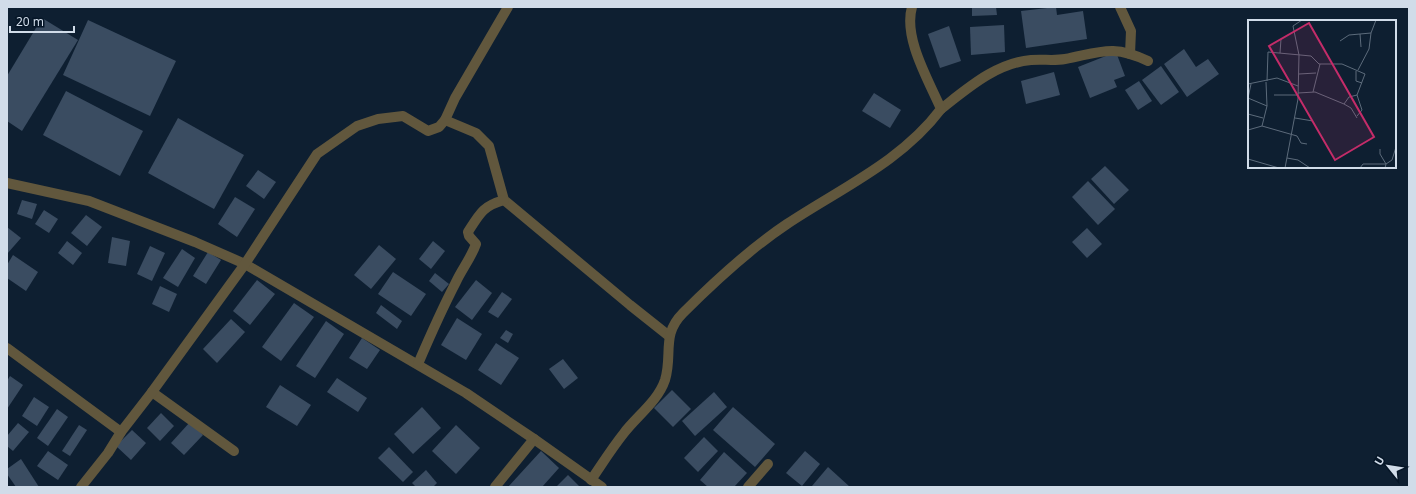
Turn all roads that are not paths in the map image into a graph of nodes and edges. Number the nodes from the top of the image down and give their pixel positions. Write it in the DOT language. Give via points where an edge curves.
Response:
graph roads {
  1 [pos="508,7"];
  2 [pos="912,7"];
  3 [pos="1120,7"];
  4 [pos="1130,54"];
  5 [pos="1148,62"];
  6 [pos="941,109"];
  7 [pos="445,120"];
  8 [pos="7,183"];
  9 [pos="504,200"];
  10 [pos="244,264"];
  11 [pos="669,336"];
  12 [pos="7,348"];
  13 [pos="418,364"];
  14 [pos="152,392"];
  15 [pos="121,432"];
  16 [pos="534,438"];
  17 [pos="234,451"];
  18 [pos="768,464"];
  19 [pos="591,480"];
  20 [pos="81,487"];
  21 [pos="495,487"];
  22 [pos="602,487"];
  23 [pos="748,487"];
  1 -- 7 [label="street"];
  2 -- 6 [label="street" via="910,26 914,47"];
  3 -- 4 [label="street" via="1131,31"];
  4 -- 5 [label="street"];
  4 -- 6 [label="street" via="1107,50 1064,59 1017,62 995,70"];
  6 -- 11 [label="street" via="927,128 898,154 786,224 732,267 682,314"];
  7 -- 9 [label="street" via="476,133 489,146"];
  7 -- 10 [label="street" via="439,127 428,131 403,116 378,119 357,126 317,154"];
  8 -- 10 [label="street" via="89,202 195,242"];
  9 -- 11 [label="street"];
  9 -- 13 [label="street" via="483,209 468,232 476,244 473,253 438,318"];
  10 -- 13 [label="street"];
  10 -- 14 [label="street"];
  11 -- 19 [label="street" via="668,370 664,382"];
  12 -- 15 [label="street"];
  13 -- 16 [label="street"];
  14 -- 15 [label="street"];
  14 -- 17 [label="street"];
  15 -- 20 [label="street"];
  16 -- 19 [label="street"];
  16 -- 21 [label="street"];
  18 -- 23 [label="street"];
  19 -- 22 [label="street"];
}
